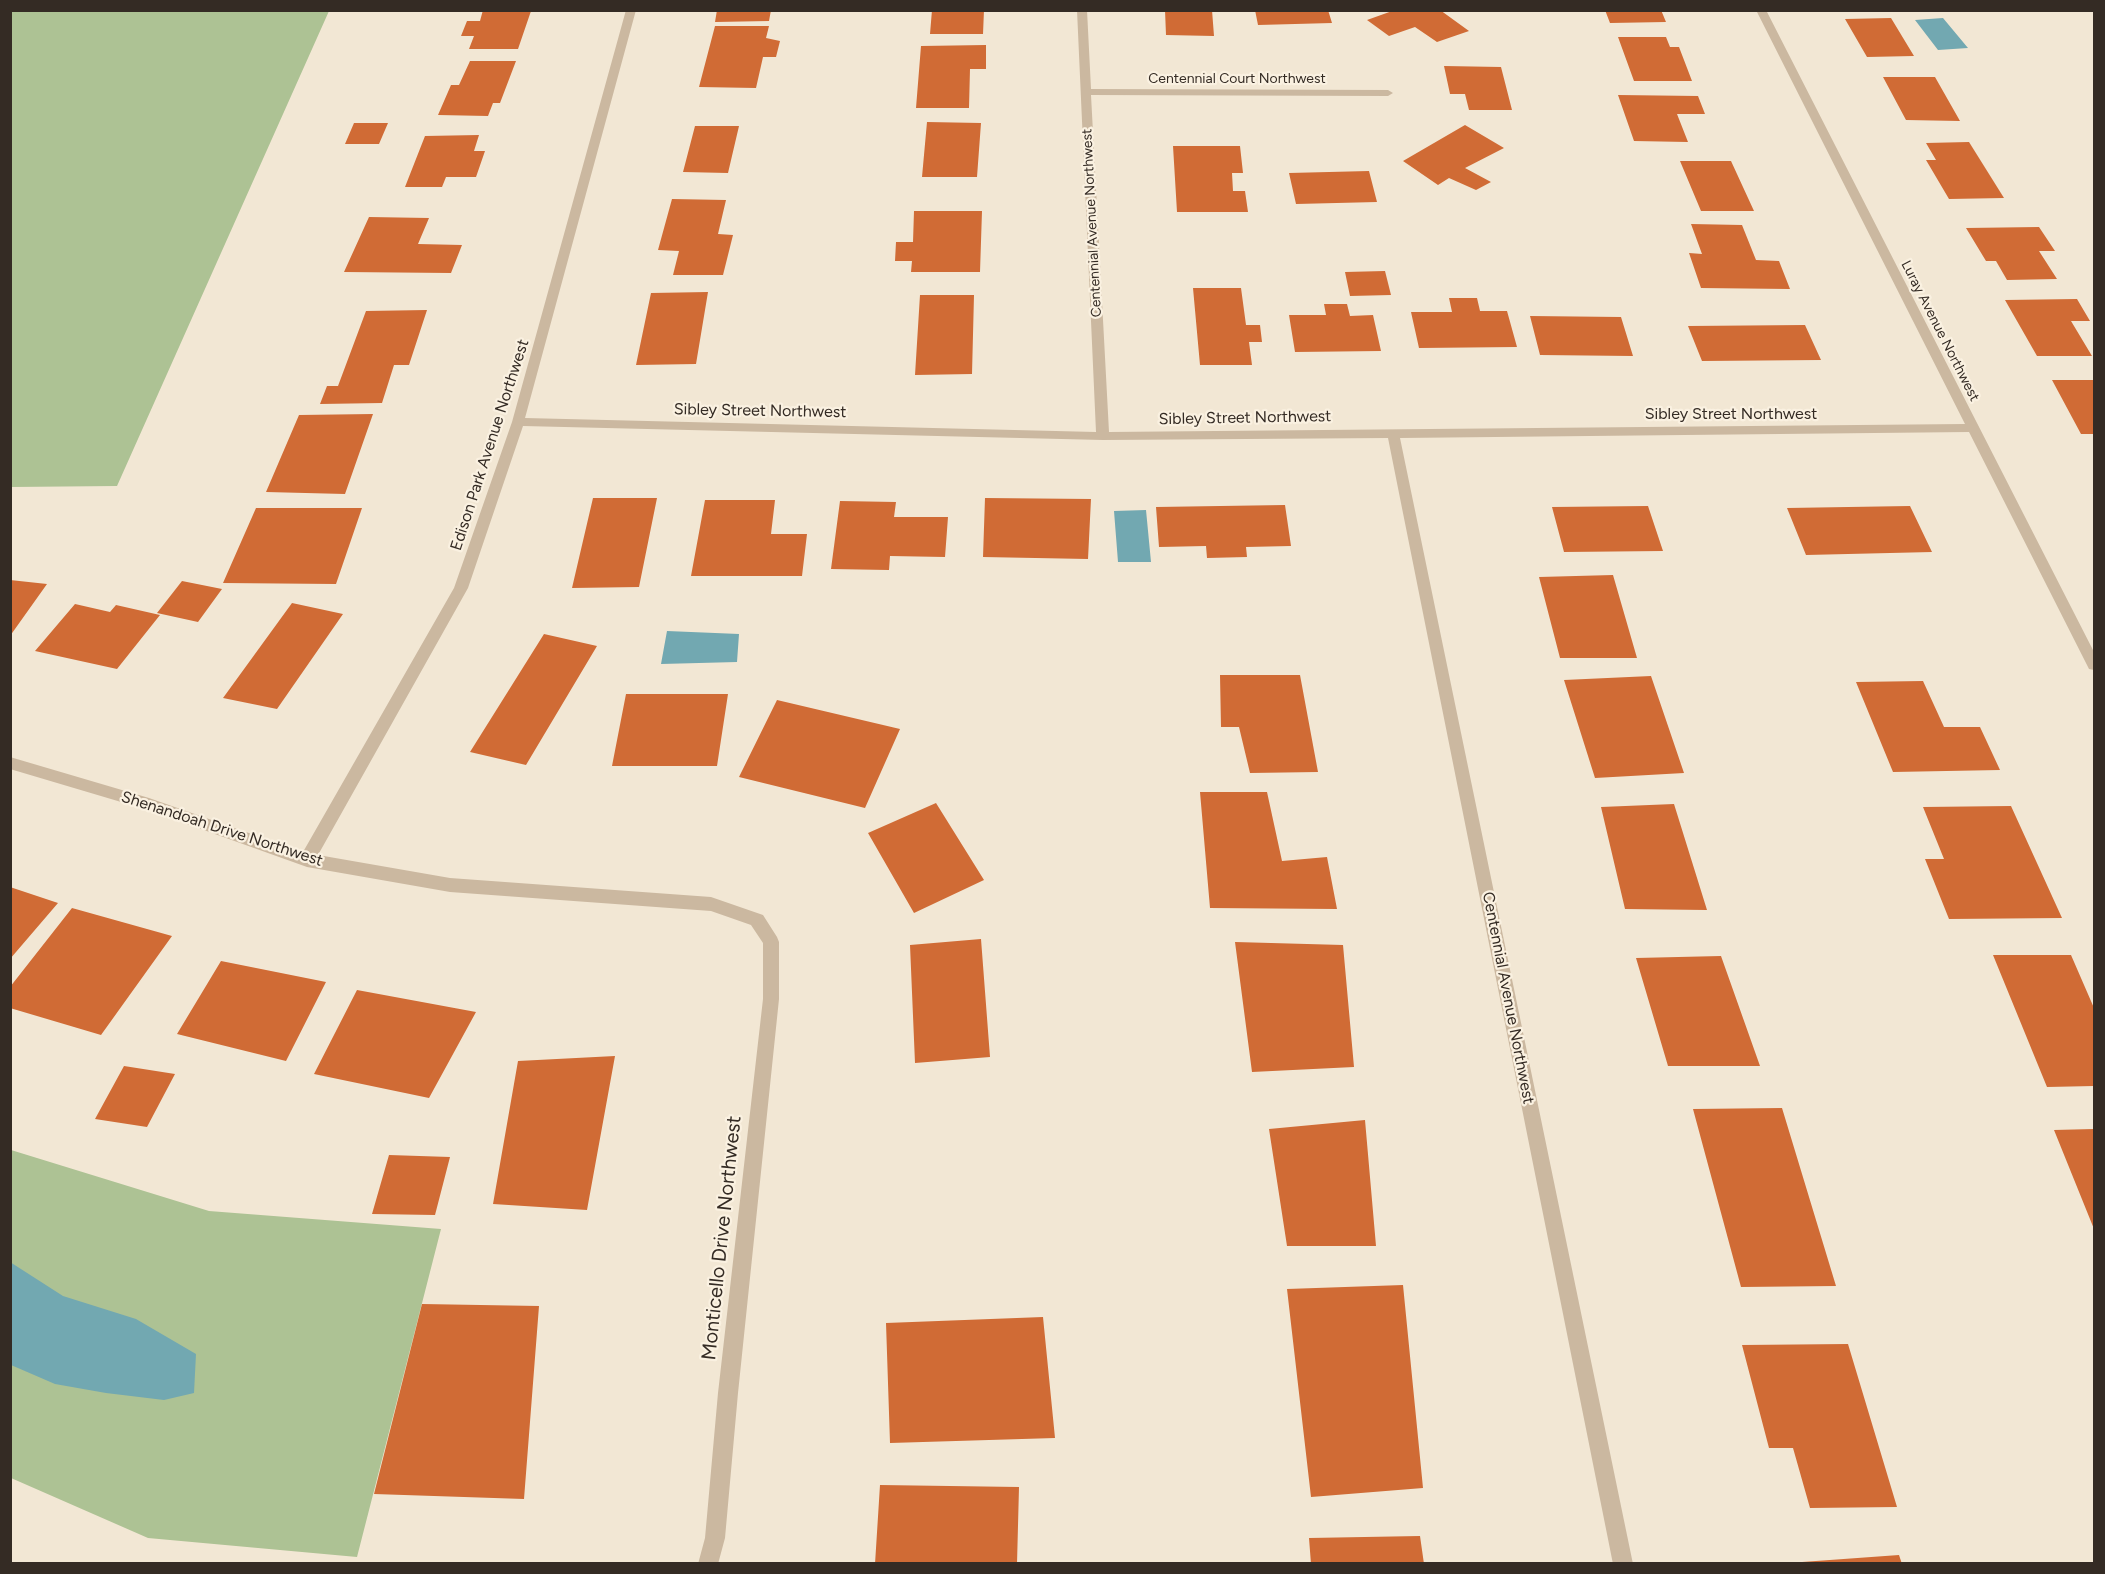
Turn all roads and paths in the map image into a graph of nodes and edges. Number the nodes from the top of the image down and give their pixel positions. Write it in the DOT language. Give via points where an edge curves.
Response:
graph roads {
  1 [pos="631,10"];
  2 [pos="1082,10"];
  3 [pos="1761,10"];
  4 [pos="1085,92"];
  5 [pos="1388,93"];
  6 [pos="518,422"];
  7 [pos="1972,428"];
  8 [pos="1393,433"];
  9 [pos="1103,436"];
  10 [pos="2094,665"];
  11 [pos="10,763"];
  12 [pos="307,860"];
  13 [pos="757,920"];
  14 [pos="708,1563"];
  15 [pos="1623,1563"];
  1 -- 6 [label="street, Edison Park Avenue Northwest"];
  2 -- 4 [label="street, Centennial Avenue Northwest"];
  3 -- 7 [label="street, Luray Avenue Northwest"];
  4 -- 5 [label="street, Centennial Court Northwest"];
  4 -- 9 [label="street, Centennial Avenue Northwest"];
  6 -- 9 [label="street, Sibley Street Northwest"];
  6 -- 12 [label="street, Edison Park Avenue Northwest" via="461,588"];
  7 -- 8 [label="street, Sibley Street Northwest"];
  7 -- 10 [label="street, Luray Avenue Northwest"];
  8 -- 9 [label="street, Sibley Street Northwest"];
  8 -- 15 [label="street, Centennial Avenue Northwest"];
  11 -- 12 [label="street, Shenandoah Drive Northwest" via="149,804"];
  12 -- 13 [label="street, Shenandoah Drive Northwest" via="450,885 711,904"];
  13 -- 14 [label="street, Monticello Drive Northwest" via="771,942 771,999 715,1538"];
}
